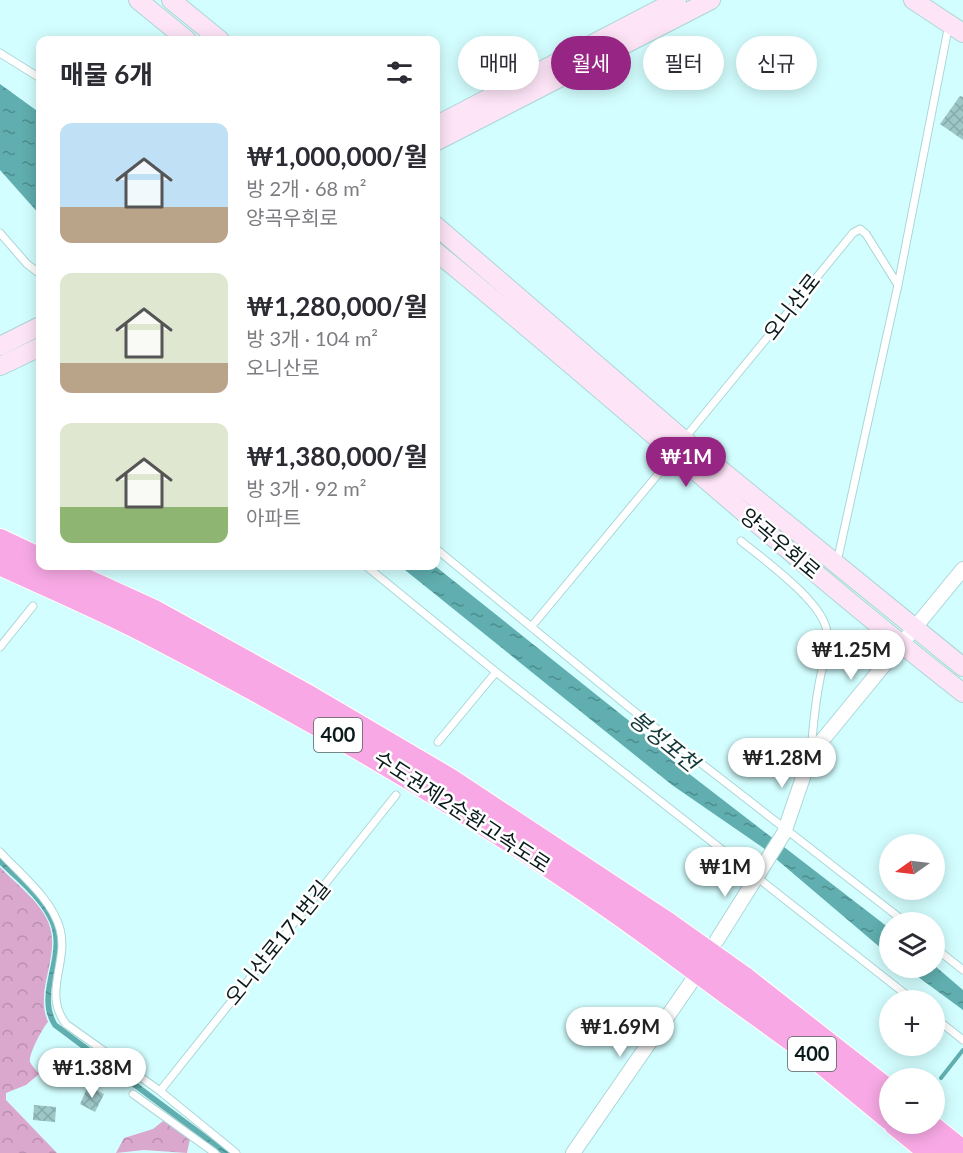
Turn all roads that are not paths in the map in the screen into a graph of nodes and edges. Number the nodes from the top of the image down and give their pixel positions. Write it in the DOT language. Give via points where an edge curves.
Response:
graph roads {
  1 [pos="138,0"];
  2 [pos="171,0"];
  3 [pos="677,0"];
  4 [pos="711,0"];
  5 [pos="913,0"];
  6 [pos="956,28"];
  7 [pos="183,36"];
  8 [pos="215,36"];
  9 [pos="0,53"];
  10 [pos="36,76"];
  11 [pos="440,127"];
  12 [pos="440,130"];
  13 [pos="456,132"];
  14 [pos="440,146"];
  15 [pos="440,220"];
  16 [pos="440,229"];
  17 [pos="0,233"];
  18 [pos="460,247"];
  19 [pos="440,255"];
  20 [pos="36,271"];
  21 [pos="898,285"];
  22 [pos="36,328"];
  23 [pos="0,346"];
  24 [pos="36,349"];
  25 [pos="0,366"];
  26 [pos="679,447"];
  27 [pos="0,541"];
  28 [pos="741,541"];
  29 [pos="440,552"];
  30 [pos="36,558"];
  31 [pos="0,562"];
  32 [pos="836,565"];
  33 [pos="963,569"];
  34 [pos="62,570"];
  35 [pos="371,570"];
  36 [pos="33,606"];
  37 [pos="532,626"];
  38 [pos="915,628"];
  39 [pos="902,645"];
  40 [pos="0,646"];
  41 [pos="963,667"];
  42 [pos="496,672"];
  43 [pos="963,693"];
  44 [pos="438,742"];
  45 [pos="811,754"];
  46 [pos="396,795"];
  47 [pos="785,830"];
  48 [pos="0,852"];
  49 [pos="758,875"];
  50 [pos="892,912"];
  51 [pos="663,933"];
  52 [pos="717,940"];
  53 [pos="945,956"];
  54 [pos="963,970"];
  55 [pos="692,981"];
  56 [pos="737,986"];
  57 [pos="901,990"];
  58 [pos="945,1026"];
  59 [pos="963,1040"];
  60 [pos="879,1085"];
  61 [pos="160,1091"];
  62 [pos="134,1094"];
  63 [pos="879,1109"];
  64 [pos="908,1134"];
  65 [pos="939,1134"];
  66 [pos="215,1153"];
  67 [pos="236,1153"];
  68 [pos="573,1153"];
  69 [pos="932,1153"];
  70 [pos="963,1153"];
  1 -- 7 [label="main road"];
  2 -- 8 [label="main road"];
  3 -- 11 [label="main road"];
  4 -- 13 [label="main road"];
  5 -- 6 [label="main road"];
  6 -- 21 [label="lane"];
  9 -- 10 [label="lane"];
  12 -- 13 [label="main road"];
  13 -- 14 [label="main road"];
  15 -- 18 [label="main road"];
  16 -- 18 [label="main road, 양곡우회로"];
  17 -- 20 [label="lane"];
  18 -- 26 [label="main road, 양곡우회로"];
  19 -- 26 [label="main road, 양곡우회로"];
  21 -- 26 [label="lane, 오니산로" via="866,234 860,229 853,233"];
  21 -- 32 [label="lane"];
  22 -- 23 [label="main road"];
  24 -- 25 [label="main road"];
  26 -- 32 [label="main road, 양곡우회로"];
  26 -- 37 [label="lane, 오니산로"];
  26 -- 39 [label="main road, 양곡우회로"];
  27 -- 30 [label="highway"];
  28 -- 45 [label="lane" via="796,585 823,619 828,632 813,717"];
  29 -- 37 [label="lane"];
  31 -- 51 [label="highway, 수도권제2순환고속도로 / 400" via="143,629 359,747"];
  32 -- 38 [label="main road, 양곡우회로"];
  33 -- 38 [label="street"];
  34 -- 51 [label="highway, 수도권제2순환고속도로 / 400" via="154,612 449,780"];
  35 -- 42 [label="lane"];
  36 -- 40 [label="lane"];
  37 -- 47 [label="lane"];
  38 -- 39 [label="street"];
  38 -- 41 [label="main road, 양곡우회로"];
  39 -- 43 [label="main road, 양곡우회로"];
  39 -- 45 [label="street"];
  42 -- 44 [label="lane"];
  42 -- 49 [label="lane"];
  45 -- 47 [label="street"];
  46 -- 61 [label="lane, 오니산로171번길"];
  47 -- 49 [label="street"];
  47 -- 50 [label="lane"];
  48 -- 61 [label="lane" via="57,918 62,941 54,998 61,1017 76,1033"];
  49 -- 52 [label="street"];
  49 -- 57 [label="lane"];
  51 -- 56 [label="highway, 수도권제2순환고속도로 / 400, bridge"];
  53 -- 54 [label="lane"];
  55 -- 68 [label="street"];
  56 -- 60 [label="highway, 수도권제2순환고속도로 / 400"];
  56 -- 63 [label="highway, 수도권제2순환고속도로 / 400"];
  58 -- 59 [label="lane"];
  61 -- 67 [label="lane"];
  62 -- 66 [label="lane"];
  64 -- 69 [label="highway"];
  65 -- 70 [label="highway"];
}
